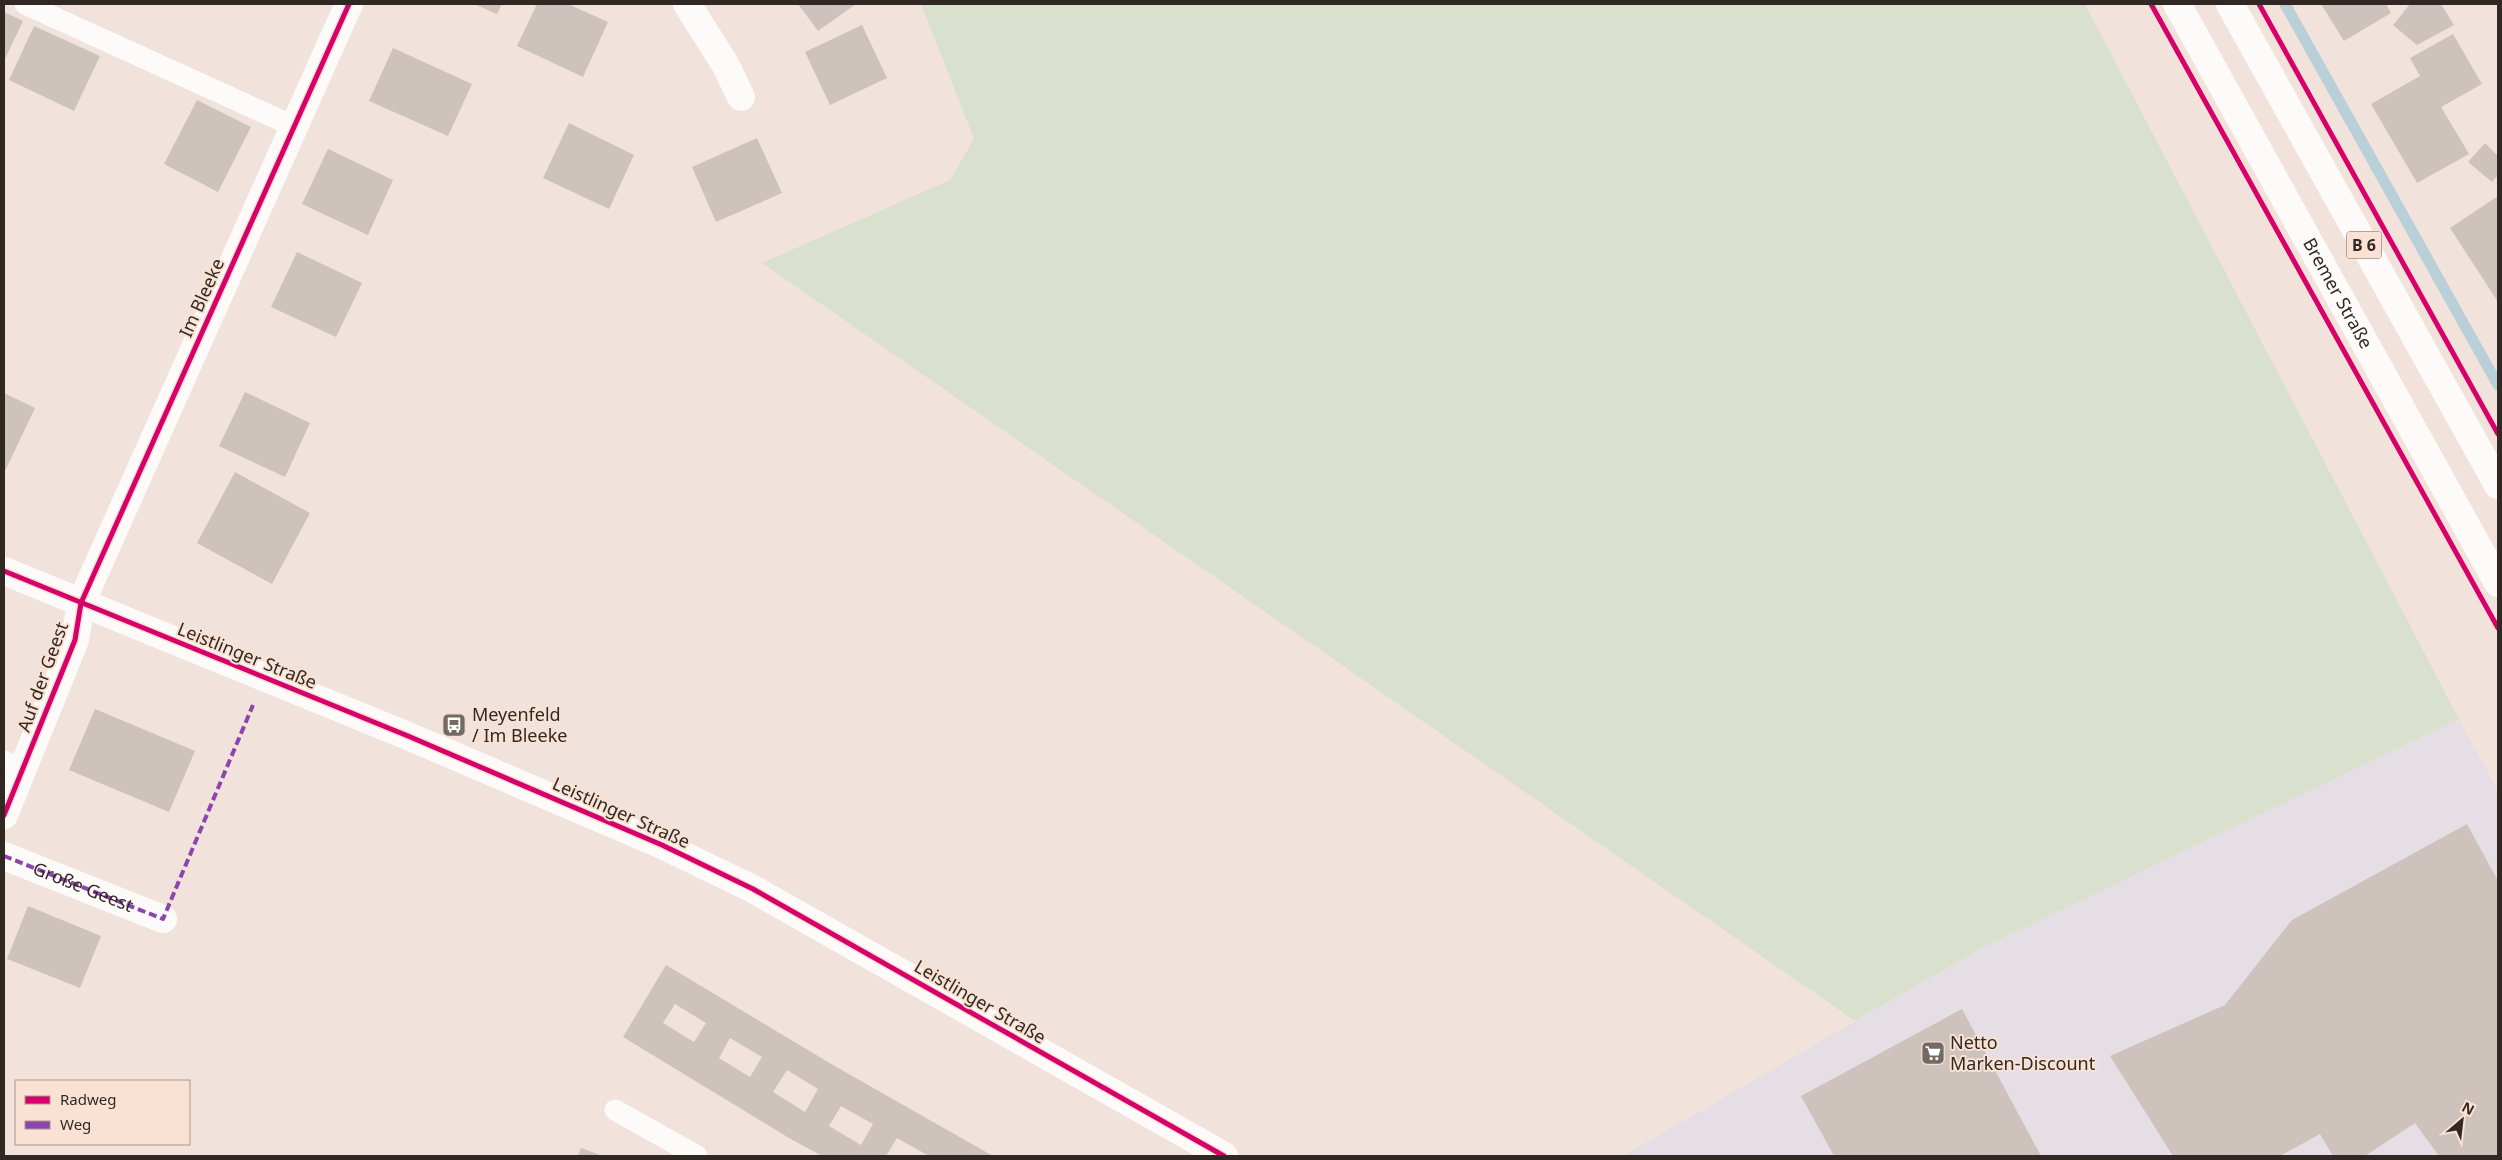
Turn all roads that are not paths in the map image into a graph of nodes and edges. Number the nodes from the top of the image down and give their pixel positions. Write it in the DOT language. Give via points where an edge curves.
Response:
graph roads {
  1 [pos="25,4"];
  2 [pos="349,4"];
  3 [pos="687,4"];
  4 [pos="2177,4"];
  5 [pos="2230,4"];
  6 [pos="742,97"];
  7 [pos="293,126"];
  8 [pos="2498,485"];
  9 [pos="4,571"];
  10 [pos="2498,583"];
  11 [pos="81,603"];
  12 [pos="13,765"];
  13 [pos="4,815"];
  14 [pos="4,856"];
  15 [pos="164,919"];
  16 [pos="615,1110"];
  17 [pos="697,1156"];
  18 [pos="1224,1156"];
  1 -- 7 [label="lane"];
  2 -- 7 [label="street, Im Bleeke"];
  3 -- 6 [label="street"];
  4 -- 10 [label="street, Bremer Straße / B 6"];
  5 -- 8 [label="street, B 6"];
  7 -- 11 [label="street, Im Bleeke"];
  9 -- 11 [label="street, Leistlinger Straße"];
  11 -- 12 [label="street, Auf der Geest" via="75,640"];
  11 -- 18 [label="street, Leistlinger Straße" via="399,732 662,845 753,889"];
  12 -- 13 [label="street, Auf der Geest"];
  14 -- 15 [label="street, Große Geest"];
  16 -- 17 [label="lane"];
}
